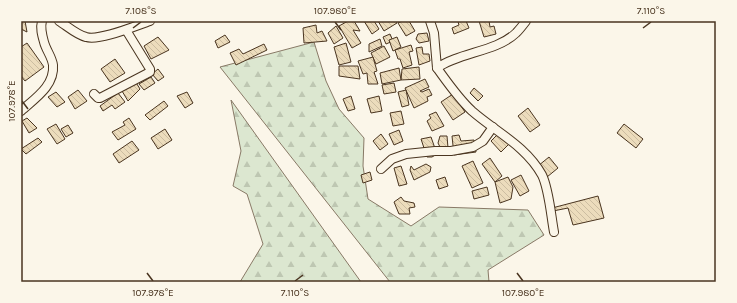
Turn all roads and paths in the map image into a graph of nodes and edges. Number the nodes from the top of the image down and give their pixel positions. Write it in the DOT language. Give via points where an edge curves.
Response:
graph roads {
  1 [pos="42,21"];
  2 [pos="59,21"];
  3 [pos="150,21"];
  4 [pos="430,21"];
  5 [pos="526,21"];
  6 [pos="126,30"];
  7 [pos="437,68"];
  8 [pos="94,94"];
  9 [pos="21,111"];
  10 [pos="493,127"];
  11 [pos="381,169"];
  12 [pos="554,232"];
  1 -- 9 [label="street" via="45,46 53,64 51,81"];
  2 -- 6 [label="street" via="87,38"];
  3 -- 6 [label="street"];
  4 -- 7 [label="street" via="434,33"];
  5 -- 7 [label="street" via="515,34 499,44"];
  6 -- 8 [label="street" via="150,72 100,98"];
  7 -- 10 [label="street" via="471,110"];
  10 -- 11 [label="street" via="483,141 473,148 406,154 392,159"];
  10 -- 12 [label="street" via="522,151 542,175"];
}
